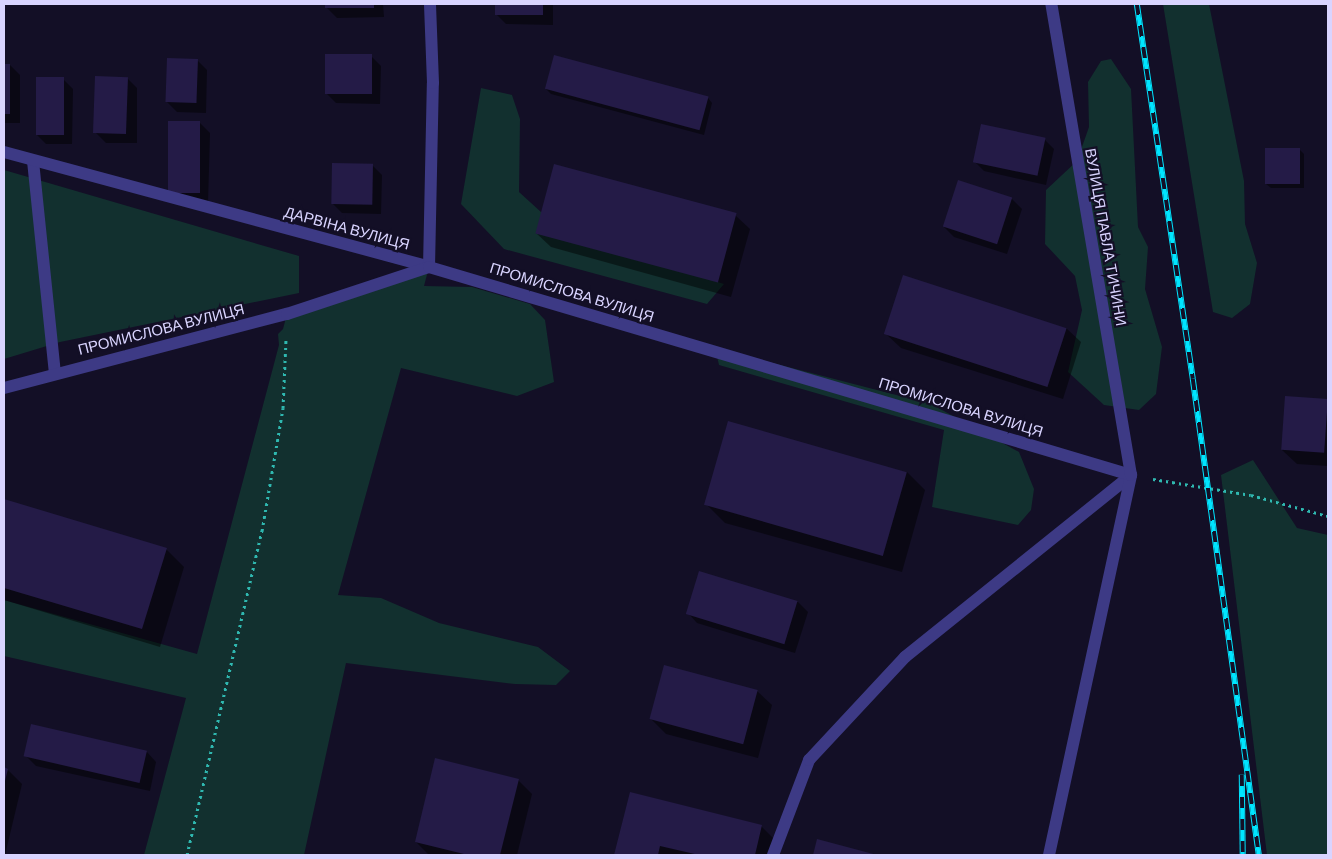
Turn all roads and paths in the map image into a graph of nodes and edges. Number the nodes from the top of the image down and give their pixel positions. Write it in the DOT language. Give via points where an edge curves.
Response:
graph roads {
  1 [pos="430,4"];
  2 [pos="1051,4"];
  3 [pos="4,152"];
  4 [pos="32,161"];
  5 [pos="429,267"];
  6 [pos="287,314"];
  7 [pos="55,373"];
  8 [pos="4,388"];
  9 [pos="1131,475"];
  10 [pos="1328,516"];
  11 [pos="187,855"];
  12 [pos="773,855"];
  13 [pos="1049,855"];
  1 -- 5 [label="street, ДАРВІНА ВУЛИЦЯ" via="433,84"];
  2 -- 9 [label="street, ВУЛИЦЯ ПАВЛА ТИЧИНИ"];
  3 -- 4 [label="street, ДАРВІНА ВУЛИЦЯ"];
  4 -- 5 [label="street, ДАРВІНА ВУЛИЦЯ"];
  4 -- 7 [label="street"];
  5 -- 6 [label="street, ПРОМИСЛОВА ВУЛИЦЯ"];
  5 -- 9 [label="street, ПРОМИСЛОВА ВУЛИЦЯ"];
  6 -- 7 [label="street, ПРОМИСЛОВА ВУЛИЦЯ"];
  6 -- 11 [label="path" via="283,408 262,531"];
  7 -- 8 [label="street, ПРОМИСЛОВА ВУЛИЦЯ"];
  9 -- 10 [label="path" via="1252,495"];
  9 -- 12 [label="street" via="904,657 809,760"];
  9 -- 13 [label="street"];
}
